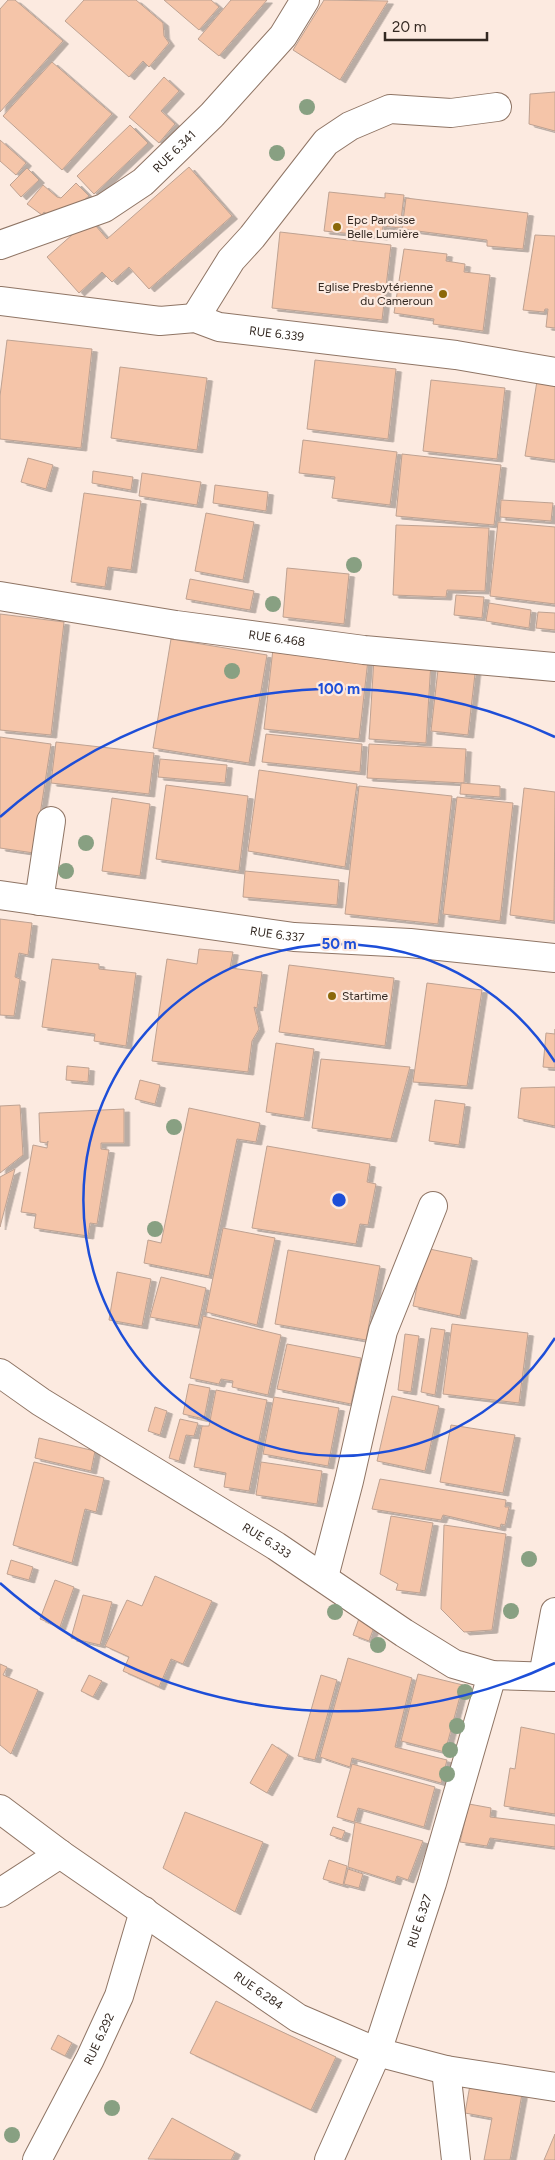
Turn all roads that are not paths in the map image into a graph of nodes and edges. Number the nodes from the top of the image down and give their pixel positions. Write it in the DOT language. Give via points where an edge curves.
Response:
graph roads {
  1 [pos="305,0"];
  2 [pos="497,106"];
  3 [pos="0,246"];
  4 [pos="0,301"];
  5 [pos="195,318"];
  6 [pos="555,372"];
  7 [pos="0,596"];
  8 [pos="555,667"];
  9 [pos="51,821"];
  10 [pos="0,895"];
  11 [pos="39,901"];
  12 [pos="555,958"];
  13 [pos="433,1206"];
  14 [pos="0,1372"];
  15 [pos="324,1577"];
  16 [pos="555,1612"];
  17 [pos="492,1675"];
  18 [pos="549,1676"];
  19 [pos="0,1809"];
  20 [pos="60,1854"];
  21 [pos="0,1893"];
  22 [pos="144,1911"];
  23 [pos="377,2052"];
  24 [pos="446,2070"];
  25 [pos="555,2087"];
  26 [pos="37,2160"];
  27 [pos="329,2160"];
  28 [pos="456,2160"];
  1 -- 3 [label="street, RUE 6.341" via="283,36 212,115 143,182 104,208"];
  2 -- 5 [label="street" via="451,113 390,109 350,126 326,142 231,260"];
  4 -- 5 [label="street, RUE 6.339" via="160,321"];
  5 -- 6 [label="street, RUE 6.339" via="219,327 456,355"];
  7 -- 8 [label="street, RUE 6.468" via="176,625 364,650"];
  9 -- 11 [label="street"];
  10 -- 11 [label="street, RUE 6.337"];
  11 -- 12 [label="street, RUE 6.337" via="294,938 410,943"];
  13 -- 15 [label="street" via="383,1331"];
  14 -- 15 [label="street, RUE 6.333" via="41,1402"];
  15 -- 17 [label="street, RUE 6.333" via="404,1634 454,1664"];
  16 -- 18 [label="street, RUE 6.333"];
  17 -- 18 [label="street, RUE 6.333"];
  17 -- 23 [label="street, RUE 6.327" via="432,1883"];
  19 -- 20 [label="street, RUE 6.284"];
  20 -- 21 [label="street"];
  20 -- 22 [label="street, RUE 6.284"];
  22 -- 23 [label="street, RUE 6.284" via="298,2018"];
  22 -- 26 [label="street, RUE 6.292" via="119,1996"];
  23 -- 24 [label="street, RUE 6.284"];
  23 -- 27 [label="street, RUE 6.327"];
  24 -- 25 [label="street, RUE 6.284"];
  24 -- 28 [label="street"];
}
